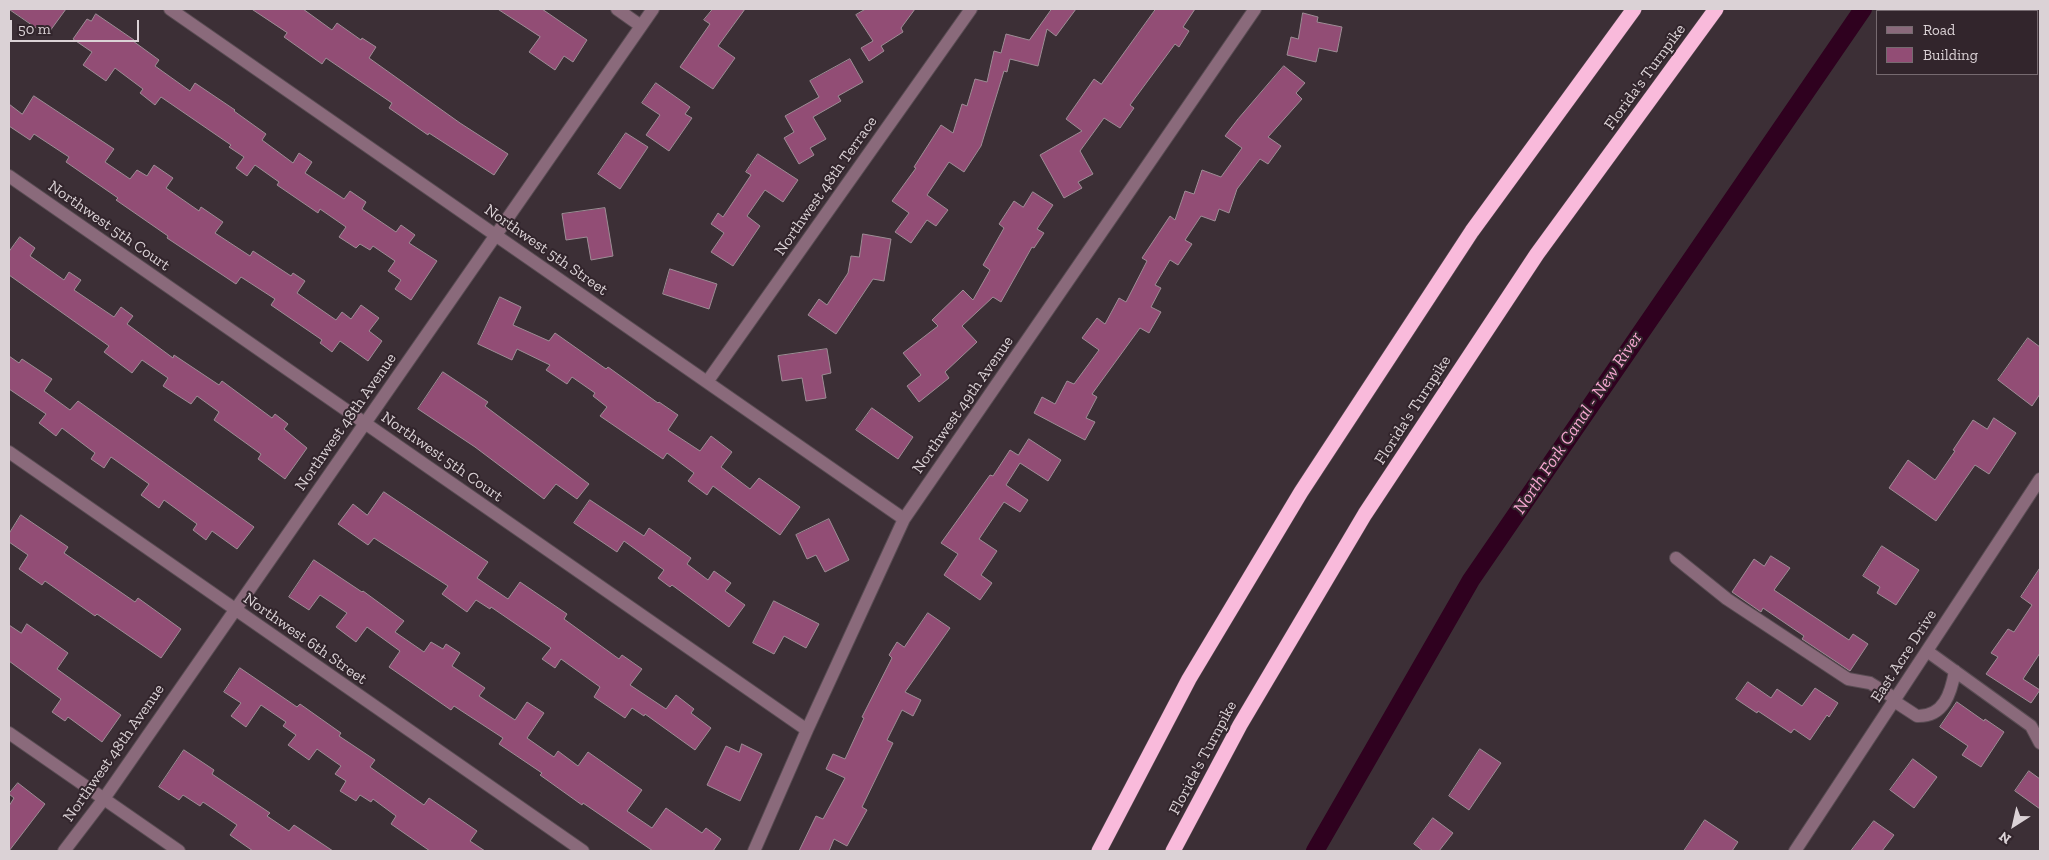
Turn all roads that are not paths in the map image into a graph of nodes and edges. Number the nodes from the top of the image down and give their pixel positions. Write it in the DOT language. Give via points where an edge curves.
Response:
graph roads {
  1 [pos="170,9"];
  2 [pos="617,9"];
  3 [pos="653,9"];
  4 [pos="971,9"];
  5 [pos="1255,9"];
  6 [pos="1634,9"];
  7 [pos="1716,9"];
  8 [pos="641,26"];
  9 [pos="9,176"];
  10 [pos="496,235"];
  11 [pos="707,382"];
  12 [pos="365,424"];
  13 [pos="9,452"];
  14 [pos="2040,479"];
  15 [pos="904,519"];
  16 [pos="1676,558"];
  17 [pos="235,610"];
  18 [pos="1927,651"];
  19 [pos="1955,671"];
  20 [pos="1895,700"];
  21 [pos="807,730"];
  22 [pos="9,733"];
  23 [pos="2040,743"];
  24 [pos="103,800"];
  25 [pos="64,851"];
  26 [pos="179,851"];
  27 [pos="583,851"];
  28 [pos="754,851"];
  29 [pos="1100,851"];
  30 [pos="1173,851"];
  31 [pos="1795,851"];
  1 -- 10 [label="street, Northwest 5th Street"];
  2 -- 8 [label="street"];
  3 -- 8 [label="street, Northwest 48th Avenue"];
  4 -- 11 [label="street, Northwest 48th Terrace"];
  5 -- 15 [label="street, Northwest 49th Avenue"];
  6 -- 29 [label="highway" via="1472,231 1301,492 1189,679"];
  7 -- 30 [label="highway, Florida's Turnpike" via="1537,254 1365,514 1240,725"];
  8 -- 10 [label="street, Northwest 48th Avenue"];
  9 -- 12 [label="street, Northwest 5th Court"];
  10 -- 11 [label="street, Northwest 5th Street"];
  10 -- 12 [label="street, Northwest 48th Avenue"];
  11 -- 15 [label="street, Northwest 5th Street"];
  12 -- 17 [label="street, Northwest 48th Avenue"];
  12 -- 21 [label="street, Northwest 5th Court"];
  13 -- 17 [label="street, Northwest 6th Street"];
  14 -- 18 [label="street, East Acre Drive"];
  15 -- 21 [label="street, Northwest 49th Avenue"];
  16 -- 20 [label="street" via="1727,599 1848,679 1870,684"];
  17 -- 24 [label="street, Northwest 48th Avenue"];
  17 -- 27 [label="street, Northwest 6th Street"];
  18 -- 19 [label="street"];
  18 -- 20 [label="street, East Acre Drive"];
  19 -- 20 [label="street" via="1949,696 1934,713 1917,716"];
  19 -- 23 [label="street" via="2031,726"];
  20 -- 31 [label="street, East Acre Drive"];
  21 -- 28 [label="street, Northwest 49th Avenue"];
  22 -- 24 [label="street"];
  24 -- 25 [label="street, Northwest 48th Avenue"];
  24 -- 26 [label="street"];
}
